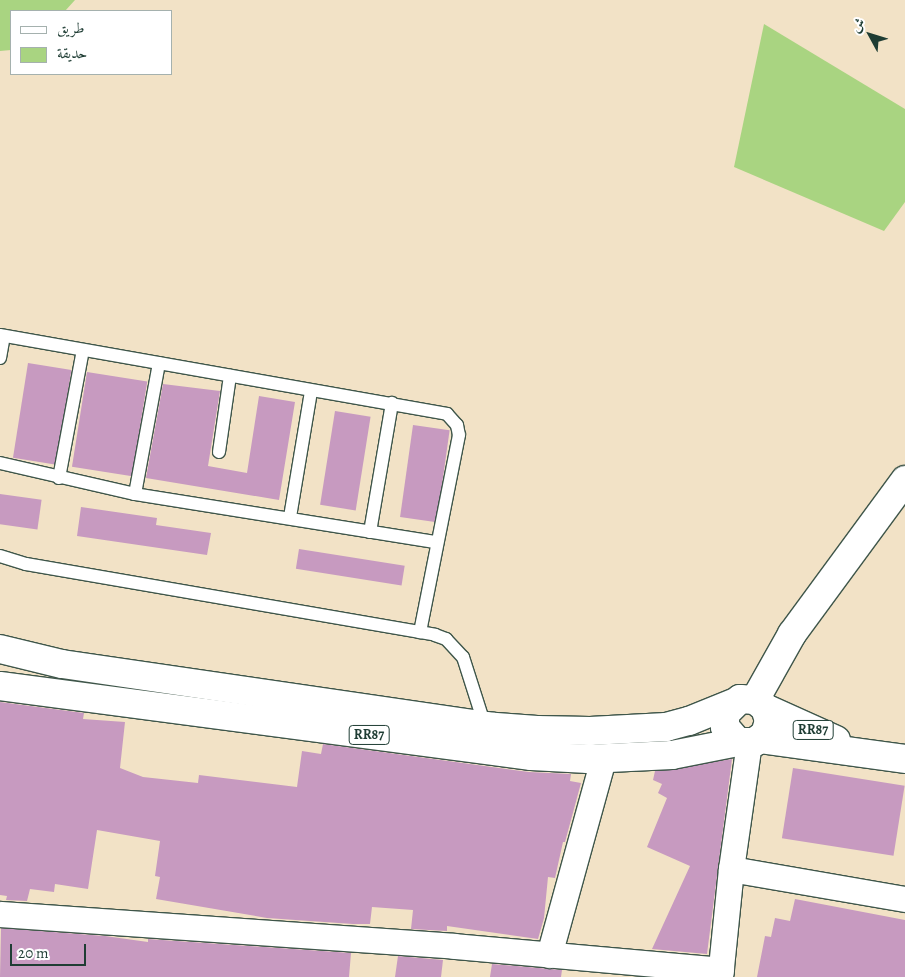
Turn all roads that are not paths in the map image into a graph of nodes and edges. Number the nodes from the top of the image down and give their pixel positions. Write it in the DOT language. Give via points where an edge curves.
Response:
graph roads {
  1 [pos="2,336"];
  2 [pos="83,350"];
  3 [pos="0,358"];
  4 [pos="159,363"];
  5 [pos="230,376"];
  6 [pos="311,391"];
  7 [pos="392,403"];
  8 [pos="218,452"];
  9 [pos="0,462"];
  10 [pos="58,478"];
  11 [pos="905,480"];
  12 [pos="135,494"];
  13 [pos="290,517"];
  14 [pos="370,532"];
  15 [pos="435,542"];
  16 [pos="0,556"];
  17 [pos="420,632"];
  18 [pos="0,649"];
  19 [pos="0,686"];
  20 [pos="751,704"];
  21 [pos="485,726"];
  22 [pos="749,741"];
  23 [pos="862,752"];
  24 [pos="603,759"];
  25 [pos="905,759"];
  26 [pos="731,869"];
  27 [pos="905,899"];
  28 [pos="0,914"];
  29 [pos="549,955"];
  30 [pos="721,973"];
  1 -- 2 [label="lane"];
  1 -- 3 [label="lane"];
  2 -- 4 [label="lane"];
  2 -- 10 [label="lane"];
  4 -- 5 [label="lane"];
  4 -- 12 [label="lane"];
  5 -- 6 [label="lane"];
  5 -- 8 [label="lane"];
  6 -- 7 [label="lane"];
  6 -- 13 [label="lane"];
  7 -- 14 [label="lane"];
  7 -- 15 [label="lane" via="439,411 458,425 459,435"];
  9 -- 10 [label="lane"];
  10 -- 12 [label="lane"];
  11 -- 20 [label="main road" via="792,634"];
  12 -- 13 [label="lane"];
  13 -- 14 [label="lane"];
  14 -- 15 [label="lane"];
  15 -- 17 [label="lane"];
  16 -- 17 [label="lane" via="26,564"];
  17 -- 21 [label="lane" via="446,639 463,657"];
  18 -- 21 [label="main road, RR87" via="62,664"];
  19 -- 24 [label="main road, RR87" via="531,756"];
  20 -- 21 [label="main road, RR87" via="689,721 642,729 581,731"];
  20 -- 22 [label="main road" via="768,728"];
  20 -- 22 [label="main road" via="725,714 725,727"];
  20 -- 23 [label="main road, RR87"];
  22 -- 23 [label="main road, RR87"];
  22 -- 24 [label="main road, RR87" via="672,755"];
  22 -- 26 [label="street"];
  23 -- 25 [label="main road, RR87"];
  24 -- 29 [label="street"];
  26 -- 27 [label="street"];
  26 -- 30 [label="street"];
  28 -- 29 [label="street"];
  29 -- 30 [label="street"];
}
